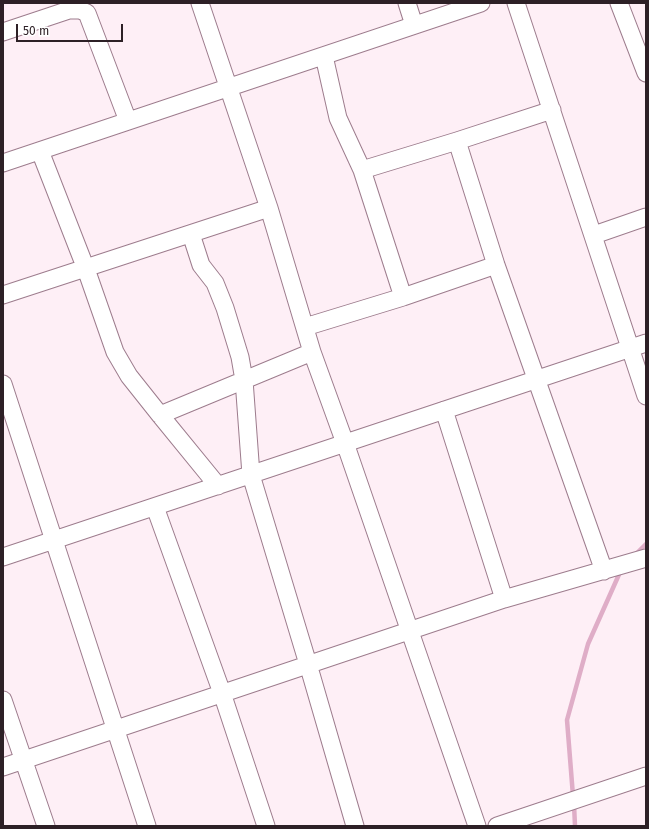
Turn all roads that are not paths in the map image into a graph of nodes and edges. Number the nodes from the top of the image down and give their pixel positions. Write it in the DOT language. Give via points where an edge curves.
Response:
graph roads {
  1 [pos="200,3"];
  2 [pos="407,3"];
  3 [pos="481,3"];
  4 [pos="516,3"];
  5 [pos="619,3"];
  6 [pos="414,25"];
  7 [pos="3,32"];
  8 [pos="324,56"];
  9 [pos="646,73"];
  10 [pos="228,88"];
  11 [pos="552,110"];
  12 [pos="128,121"];
  13 [pos="457,141"];
  14 [pos="40,151"];
  15 [pos="3,163"];
  16 [pos="362,170"];
  17 [pos="269,208"];
  18 [pos="646,218"];
  19 [pos="191,234"];
  20 [pos="594,235"];
  21 [pos="496,265"];
  22 [pos="86,269"];
  23 [pos="3,295"];
  24 [pos="403,297"];
  25 [pos="305,327"];
  26 [pos="638,346"];
  27 [pos="312,352"];
  28 [pos="537,379"];
  29 [pos="244,380"];
  30 [pos="3,384"];
  31 [pos="646,396"];
  32 [pos="444,410"];
  33 [pos="160,415"];
  34 [pos="345,443"];
  35 [pos="252,475"];
  36 [pos="218,486"];
  37 [pos="155,507"];
  38 [pos="54,541"];
  39 [pos="3,557"];
  40 [pos="646,558"];
  41 [pos="604,571"];
  42 [pos="504,599"];
  43 [pos="410,630"];
  44 [pos="308,664"];
  45 [pos="222,693"];
  46 [pos="3,700"];
  47 [pos="114,729"];
  48 [pos="24,760"];
  49 [pos="3,767"];
  50 [pos="646,776"];
  51 [pos="46,826"];
  52 [pos="147,826"];
  53 [pos="266,826"];
  54 [pos="354,826"];
  55 [pos="477,826"];
  56 [pos="497,826"];
  1 -- 10 [label="street"];
  2 -- 6 [label="street"];
  3 -- 6 [label="street"];
  4 -- 11 [label="street"];
  5 -- 9 [label="street"];
  6 -- 8 [label="street"];
  7 -- 12 [label="street" via="68,10 87,13"];
  8 -- 10 [label="street"];
  8 -- 16 [label="street" via="338,118"];
  10 -- 12 [label="street"];
  10 -- 17 [label="street"];
  11 -- 13 [label="street"];
  11 -- 20 [label="street"];
  12 -- 14 [label="street"];
  13 -- 16 [label="street"];
  13 -- 21 [label="street"];
  14 -- 15 [label="street"];
  14 -- 22 [label="street"];
  16 -- 24 [label="street"];
  17 -- 19 [label="street"];
  17 -- 25 [label="street"];
  18 -- 20 [label="street"];
  19 -- 22 [label="street"];
  19 -- 29 [label="street" via="201,265 215,283 225,308 242,362"];
  20 -- 26 [label="street"];
  21 -- 24 [label="street"];
  21 -- 28 [label="street"];
  22 -- 23 [label="street"];
  22 -- 33 [label="street" via="115,352"];
  24 -- 25 [label="street"];
  25 -- 27 [label="street"];
  26 -- 28 [label="street"];
  26 -- 31 [label="street"];
  27 -- 29 [label="street"];
  27 -- 34 [label="street"];
  28 -- 32 [label="street"];
  28 -- 41 [label="street"];
  29 -- 33 [label="street"];
  29 -- 35 [label="street"];
  30 -- 38 [label="street"];
  32 -- 34 [label="street"];
  32 -- 42 [label="street"];
  33 -- 36 [label="street"];
  34 -- 35 [label="street"];
  34 -- 43 [label="street"];
  35 -- 36 [label="street"];
  35 -- 44 [label="street"];
  36 -- 37 [label="street"];
  37 -- 38 [label="street"];
  37 -- 45 [label="street"];
  38 -- 39 [label="street"];
  38 -- 47 [label="street"];
  40 -- 41 [label="street"];
  41 -- 42 [label="street"];
  42 -- 43 [label="street"];
  43 -- 44 [label="street"];
  43 -- 55 [label="street"];
  44 -- 45 [label="street"];
  44 -- 54 [label="street"];
  45 -- 47 [label="street"];
  45 -- 53 [label="street"];
  46 -- 48 [label="street"];
  47 -- 48 [label="street"];
  47 -- 52 [label="street"];
  48 -- 49 [label="street"];
  48 -- 51 [label="street"];
  50 -- 56 [label="street"];
}
